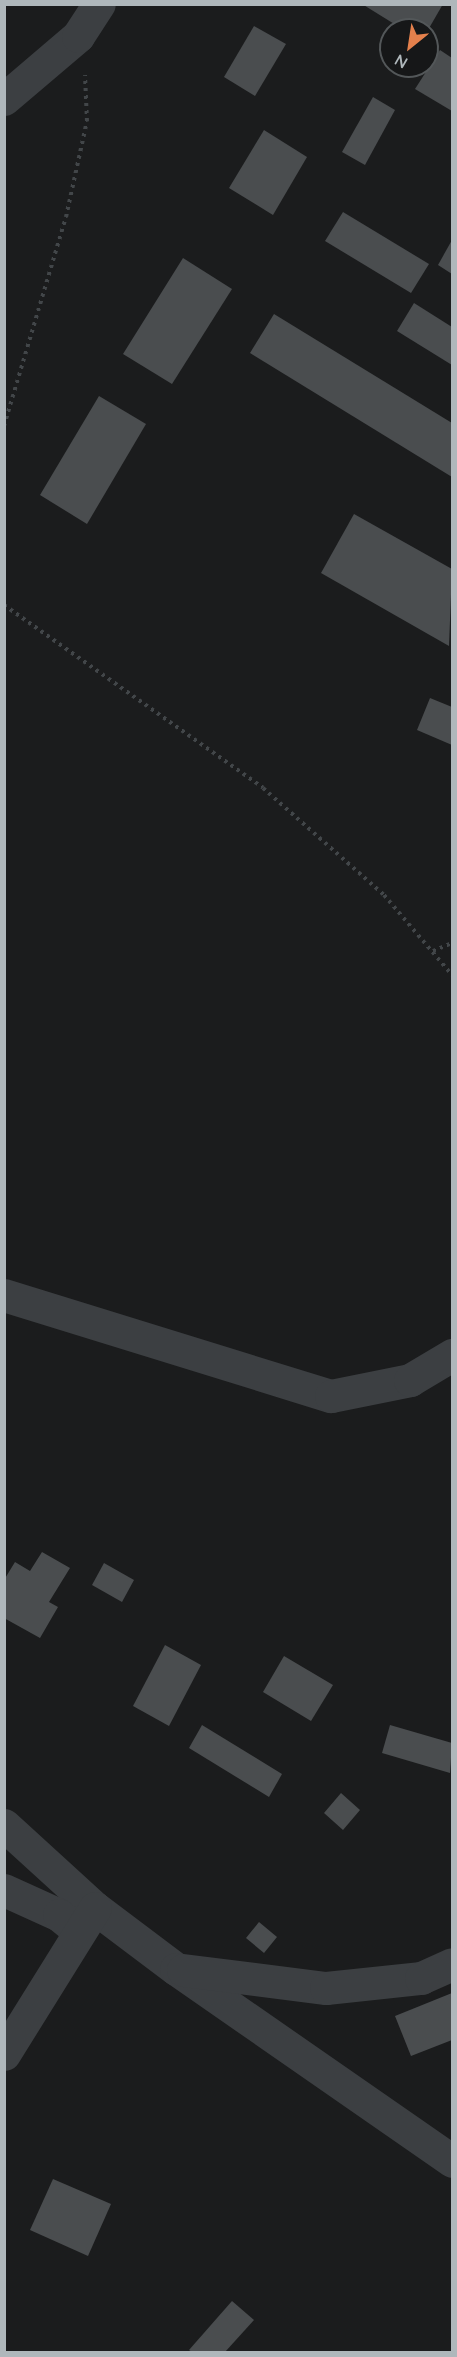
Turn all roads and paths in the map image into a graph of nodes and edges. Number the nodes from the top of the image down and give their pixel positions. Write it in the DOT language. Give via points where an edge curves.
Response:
graph roads {
  1 [pos="99,4"];
  2 [pos="78,36"];
  3 [pos="4,99"];
  4 [pos="4,426"];
  5 [pos="4,605"];
  6 [pos="453,943"];
  7 [pos="433,951"];
  8 [pos="453,975"];
  9 [pos="4,1296"];
  10 [pos="453,1355"];
  11 [pos="4,1825"];
  12 [pos="4,1890"];
  13 [pos="87,1919"];
  14 [pos="453,1964"];
  15 [pos="176,1970"];
  16 [pos="4,2054"];
  17 [pos="453,2161"];
  1 -- 2 [label="street"];
  2 -- 3 [label="street"];
  2 -- 4 [label="path" via="87,121 66,217"];
  5 -- 7 [label="path" via="263,788 384,895"];
  6 -- 7 [label="path"];
  7 -- 8 [label="path"];
  9 -- 10 [label="street" via="331,1396 410,1380"];
  11 -- 13 [label="street"];
  12 -- 13 [label="street" via="59,1915"];
  13 -- 15 [label="street"];
  13 -- 16 [label="street"];
  14 -- 15 [label="street" via="421,1978 326,1988"];
  15 -- 17 [label="street"];
}
